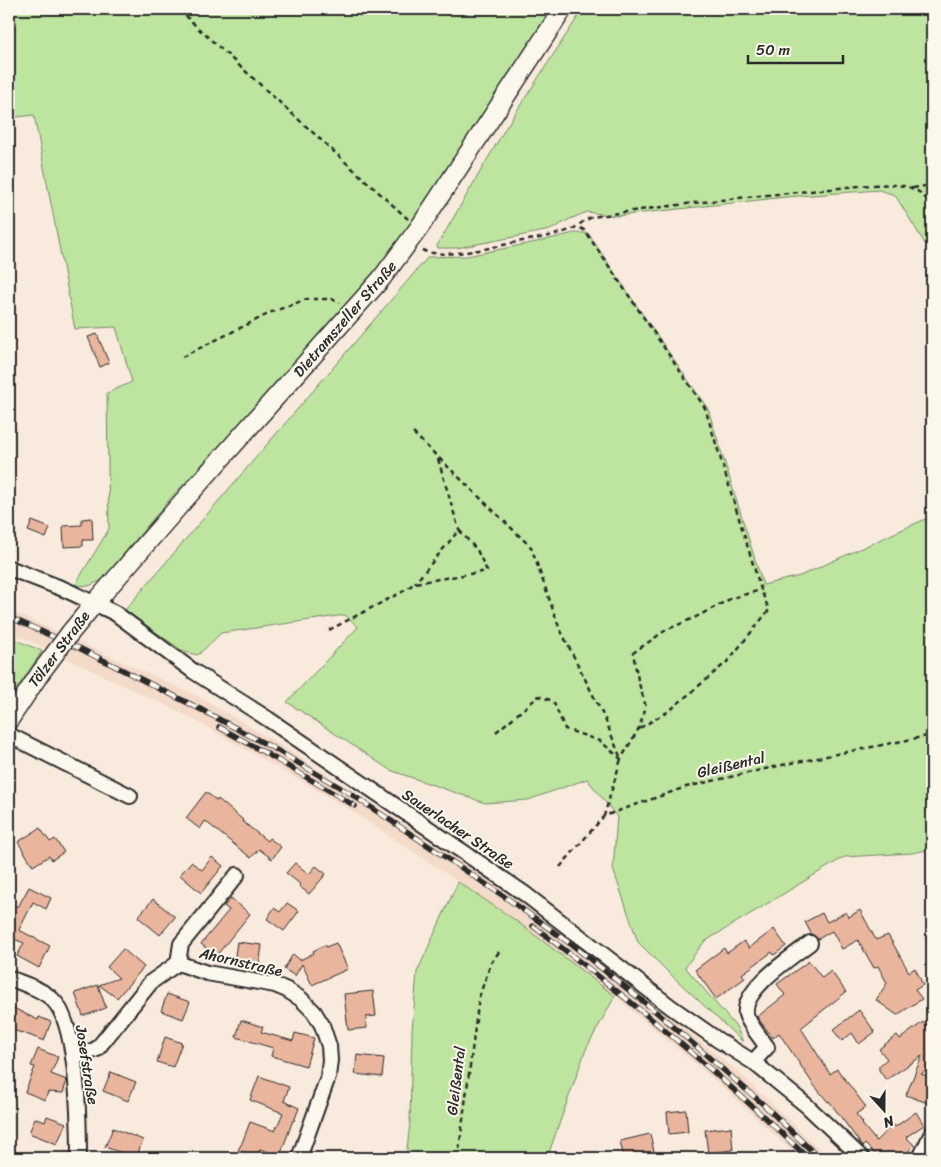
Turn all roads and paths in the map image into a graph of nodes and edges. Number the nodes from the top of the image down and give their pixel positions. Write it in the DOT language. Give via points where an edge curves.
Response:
graph roads {
  1 [pos="179,9"];
  2 [pos="563,9"];
  3 [pos="582,9"];
  4 [pos="586,11"];
  5 [pos="932,185"];
  6 [pos="913,188"];
  7 [pos="932,205"];
  8 [pos="578,226"];
  9 [pos="419,228"];
  10 [pos="408,244"];
  11 [pos="355,309"];
  12 [pos="182,357"];
  13 [pos="413,434"];
  14 [pos="438,457"];
  15 [pos="459,530"];
  16 [pos="9,568"];
  17 [pos="415,583"];
  18 [pos="761,590"];
  19 [pos="94,604"];
  20 [pos="329,630"];
  21 [pos="9,720"];
  22 [pos="639,728"];
  23 [pos="496,732"];
  24 [pos="9,735"];
  25 [pos="932,735"];
  26 [pos="621,759"];
  27 [pos="130,796"];
  28 [pos="604,816"];
  29 [pos="560,867"];
  30 [pos="237,875"];
  31 [pos="810,944"];
  32 [pos="499,952"];
  33 [pos="178,962"];
  34 [pos="9,978"];
  35 [pos="73,1058"];
  36 [pos="753,1062"];
  37 [pos="932,1133"];
  38 [pos="79,1158"];
  39 [pos="298,1158"];
  40 [pos="458,1158"];
  41 [pos="862,1158"];
  42 [pos="920,1158"];
  1 -- 9 [label="path"];
  2 -- 9 [label="main road, Dietramszeller Straße"];
  3 -- 4 [label="path"];
  5 -- 6 [label="path"];
  6 -- 7 [label="path"];
  6 -- 8 [label="path" via="872,186 679,205 593,217"];
  8 -- 10 [label="path" via="554,235 463,252 428,253"];
  8 -- 18 [label="path" via="705,408"];
  9 -- 10 [label="main road, Dietramszeller Straße"];
  10 -- 11 [label="main road, Dietramszeller Straße"];
  11 -- 12 [label="path" via="332,299 307,298"];
  11 -- 19 [label="main road, Dietramszeller Straße"];
  13 -- 14 [label="path"];
  14 -- 15 [label="path"];
  14 -- 26 [label="path" via="531,547 559,627 605,719"];
  15 -- 17 [label="path"];
  15 -- 17 [label="path" via="477,550 486,571"];
  16 -- 19 [label="street, Sauerlacher Straße"];
  17 -- 20 [label="path"];
  18 -- 22 [label="path" via="769,610 728,661 669,711"];
  18 -- 22 [label="path" via="732,598 666,630 633,653 646,707"];
  19 -- 21 [label="main road, Tölzer Straße, bridge" via="41,672"];
  19 -- 36 [label="street, Sauerlacher Straße" via="115,613 193,671 525,894 671,1007"];
  22 -- 26 [label="path"];
  23 -- 26 [label="path" via="539,696 553,701 565,729 600,741"];
  24 -- 27 [label="street"];
  25 -- 28 [label="path, Gleißental" via="686,787"];
  26 -- 28 [label="path"];
  28 -- 29 [label="path, Gleißental"];
  30 -- 33 [label="street, Ahornstraße" via="181,944"];
  31 -- 36 [label="street" via="763,980 748,1002 746,1016 767,1047"];
  32 -- 40 [label="path, Gleißental" via="491,963 479,997"];
  33 -- 35 [label="street, Ahornstraße" via="151,982 97,1050"];
  33 -- 39 [label="street, Ahornstraße" via="207,972 275,984 301,999 322,1024 329,1046 328,1077"];
  34 -- 35 [label="street, Josefstraße" via="44,993 55,1002 69,1035"];
  35 -- 38 [label="street, Josefstraße"];
  36 -- 41 [label="street, Sauerlacher Straße" via="806,1105"];
  37 -- 42 [label="street"];
}
